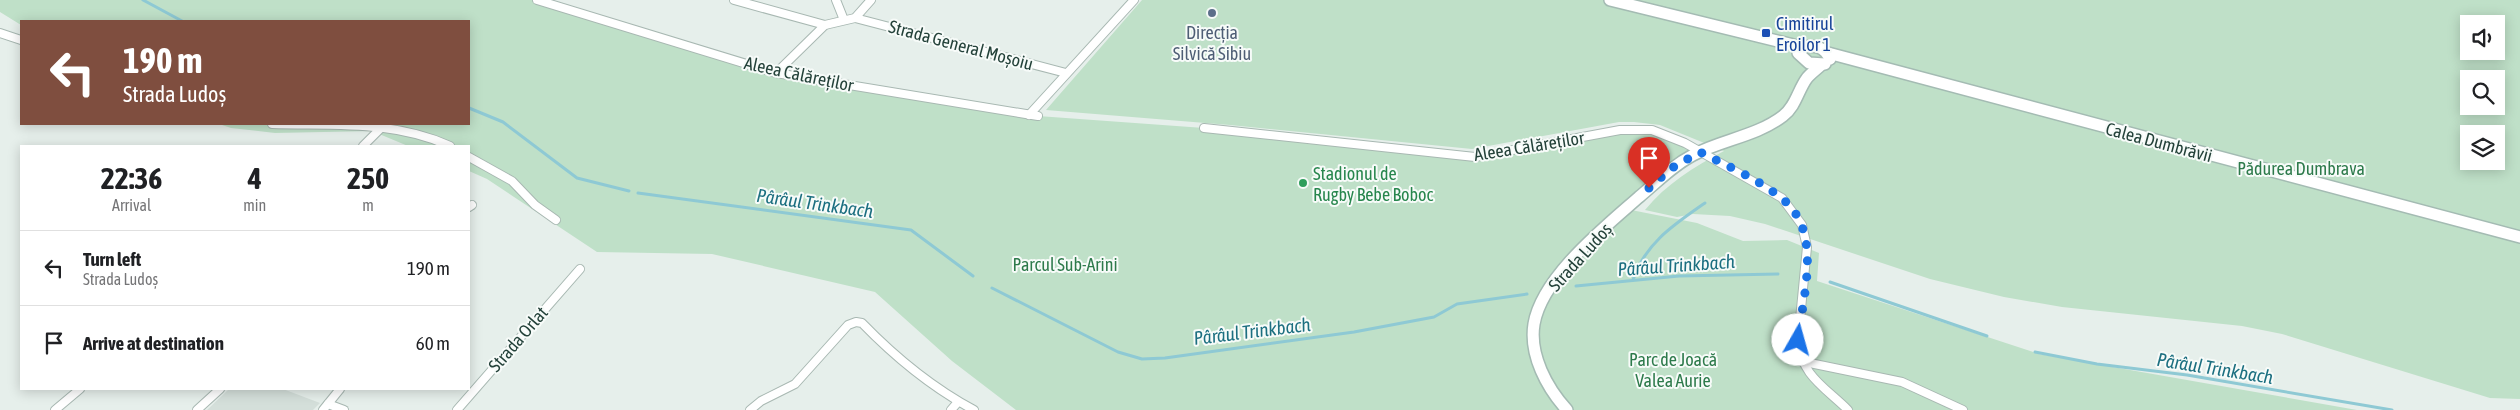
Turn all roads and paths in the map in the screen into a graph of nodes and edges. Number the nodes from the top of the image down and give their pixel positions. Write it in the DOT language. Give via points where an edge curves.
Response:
graph roads {
  1 [pos="537,0"];
  2 [pos="734,0"];
  3 [pos="836,0"];
  4 [pos="871,0"];
  5 [pos="1134,0"];
  6 [pos="1610,0"];
  7 [pos="855,18"];
  8 [pos="844,20"];
  9 [pos="825,25"];
  10 [pos="0,34"];
  11 [pos="20,40"];
  12 [pos="1802,54"];
  13 [pos="1826,60"];
  14 [pos="776,73"];
  15 [pos="1066,73"];
  16 [pos="1807,78"];
  17 [pos="1029,115"];
  18 [pos="1038,116"];
  19 [pos="309,125"];
  20 [pos="382,127"];
  21 [pos="1204,128"];
  22 [pos="364,145"];
  23 [pos="448,145"];
  24 [pos="1700,152"];
  25 [pos="470,158"];
  26 [pos="556,220"];
  27 [pos="2520,237"];
  28 [pos="580,269"];
  29 [pos="1800,361"];
  30 [pos="79,390"];
  31 [pos="219,390"];
  32 [pos="339,390"];
  33 [pos="958,402"];
  34 [pos="325,407"];
  35 [pos="55,410"];
  36 [pos="198,410"];
  37 [pos="344,410"];
  38 [pos="457,410"];
  39 [pos="750,410"];
  40 [pos="951,410"];
  41 [pos="974,410"];
  42 [pos="1567,410"];
  43 [pos="1848,410"];
  44 [pos="1962,410"];
  1 -- 14 [label="street, Aleea Călăreților"];
  2 -- 9 [label="street"];
  3 -- 8 [label="street"];
  4 -- 7 [label="street"];
  5 -- 15 [label="street"];
  6 -- 12 [label="main road" via="1769,40"];
  7 -- 8 [label="street"];
  7 -- 15 [label="street, Strada General Moșoiu"];
  8 -- 9 [label="street"];
  9 -- 14 [label="street"];
  10 -- 11 [label="street"];
  12 -- 13 [label="main road"];
  12 -- 13 [label="main road" via="1814,45"];
  12 -- 16 [label="main road"];
  13 -- 16 [label="main road, Strada Ludoș"];
  13 -- 27 [label="main road, Calea Dumbrăvii" via="1856,62"];
  14 -- 17 [label="street, Aleea Călăreților"];
  15 -- 17 [label="street"];
  16 -- 24 [label="main road, Strada Ludoș" via="1791,109 1782,117"];
  17 -- 18 [label="street, Aleea Călăreților"];
  19 -- 20 [label="street"];
  20 -- 22 [label="street"];
  20 -- 23 [label="street" via="424,135"];
  21 -- 24 [label="street, Aleea Călăreților" via="1475,157 1620,130 1643,129 1675,137"];
  24 -- 29 [label="street, Aleea Călăreților" via="1774,192 1788,204 1802,225 1807,258 1798,340"];
  24 -- 42 [label="main road, Strada Ludoș" via="1672,168 1626,209 1558,278 1542,302 1534,324 1535,347 1549,385"];
  25 -- 26 [label="street" via="512,181 535,206"];
  28 -- 38 [label="street, Strada Orlat"];
  29 -- 43 [label="street" via="1811,378"];
  29 -- 44 [label="street" via="1902,382"];
  30 -- 35 [label="street"];
  31 -- 36 [label="street"];
  32 -- 34 [label="street"];
  33 -- 39 [label="street" via="909,368 856,322 848,325 795,384"];
  33 -- 40 [label="street"];
  33 -- 41 [label="street"];
  34 -- 37 [label="street"];
}
